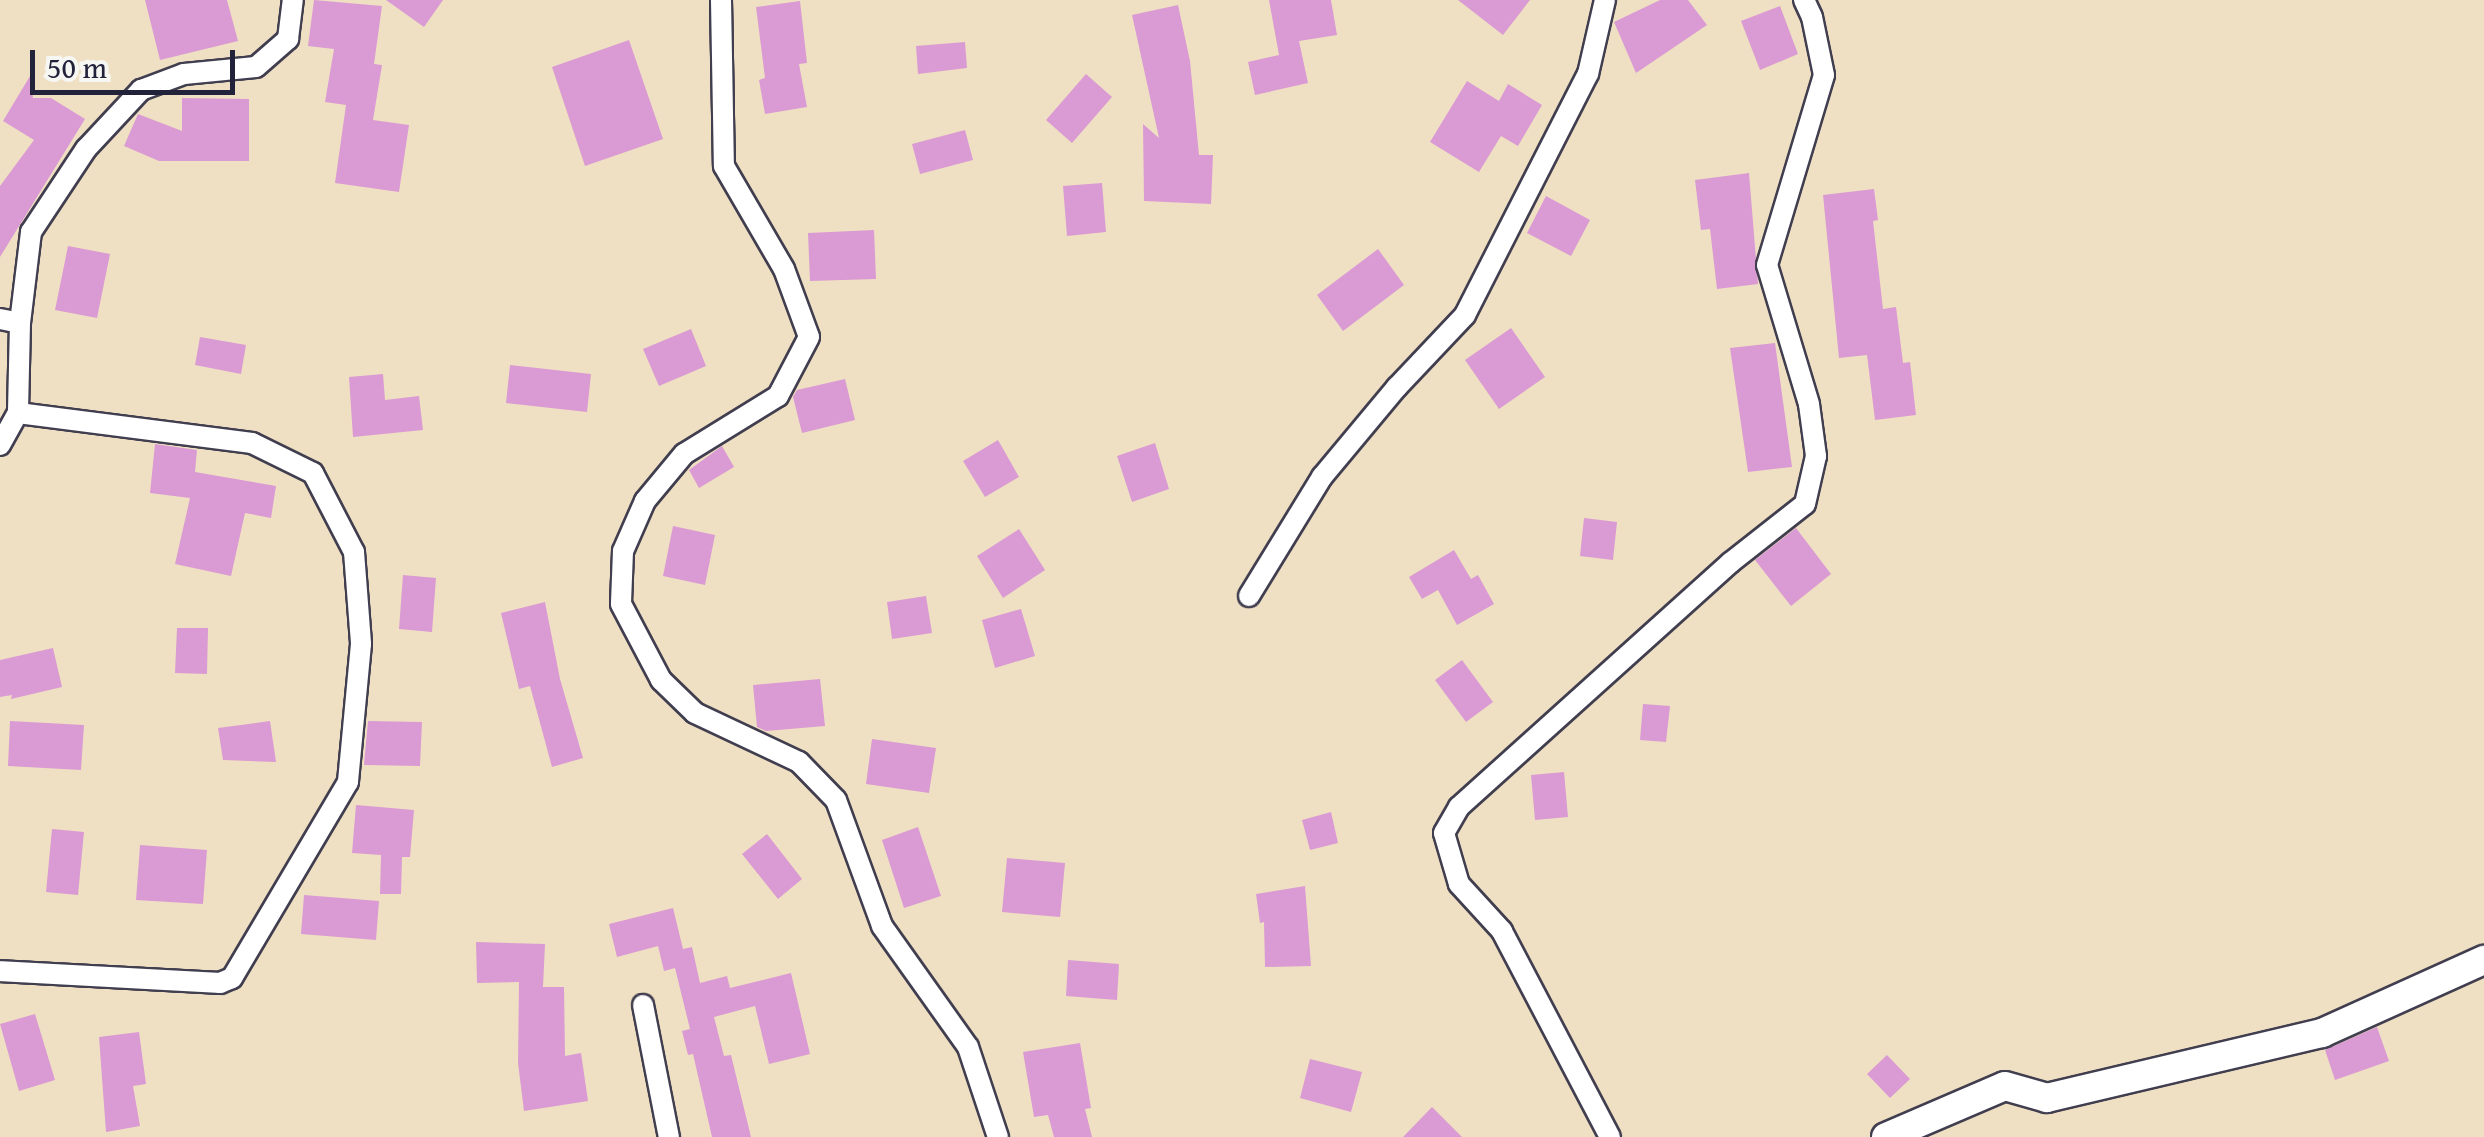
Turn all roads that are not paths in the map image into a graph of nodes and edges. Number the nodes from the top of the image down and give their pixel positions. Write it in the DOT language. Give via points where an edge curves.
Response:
graph roads {
  1 [pos="293,0"];
  2 [pos="721,0"];
  3 [pos="1605,0"];
  4 [pos="1804,0"];
  5 [pos="10,321"];
  6 [pos="18,413"];
  7 [pos="0,446"];
  8 [pos="1249,596"];
  9 [pos="2484,960"];
  10 [pos="0,971"];
  11 [pos="644,1005"];
  12 [pos="668,1137"];
  13 [pos="998,1137"];
  14 [pos="1610,1137"];
  15 [pos="1886,1137"];
  1 -- 5 [label="street" via="288,40 256,67 184,74 141,90 86,149 31,232"];
  2 -- 13 [label="street" via="724,166 784,270 809,337 778,396 684,454 645,501 623,551 622,604 661,680 694,713 799,762 836,800 882,926 968,1047"];
  3 -- 8 [label="street" via="1588,74 1465,315 1322,478"];
  4 -- 14 [label="street" via="1824,74 1767,265 1809,404 1816,456 1805,504 1459,806 1444,833 1459,884 1502,931"];
  5 -- 6 [label="street"];
  6 -- 7 [label="street"];
  6 -- 10 [label="street" via="252,442 314,473 354,552 361,644 348,782 232,978"];
  9 -- 15 [label="street" via="2322,1034 2047,1098 2005,1086"];
  11 -- 12 [label="street"];
}
